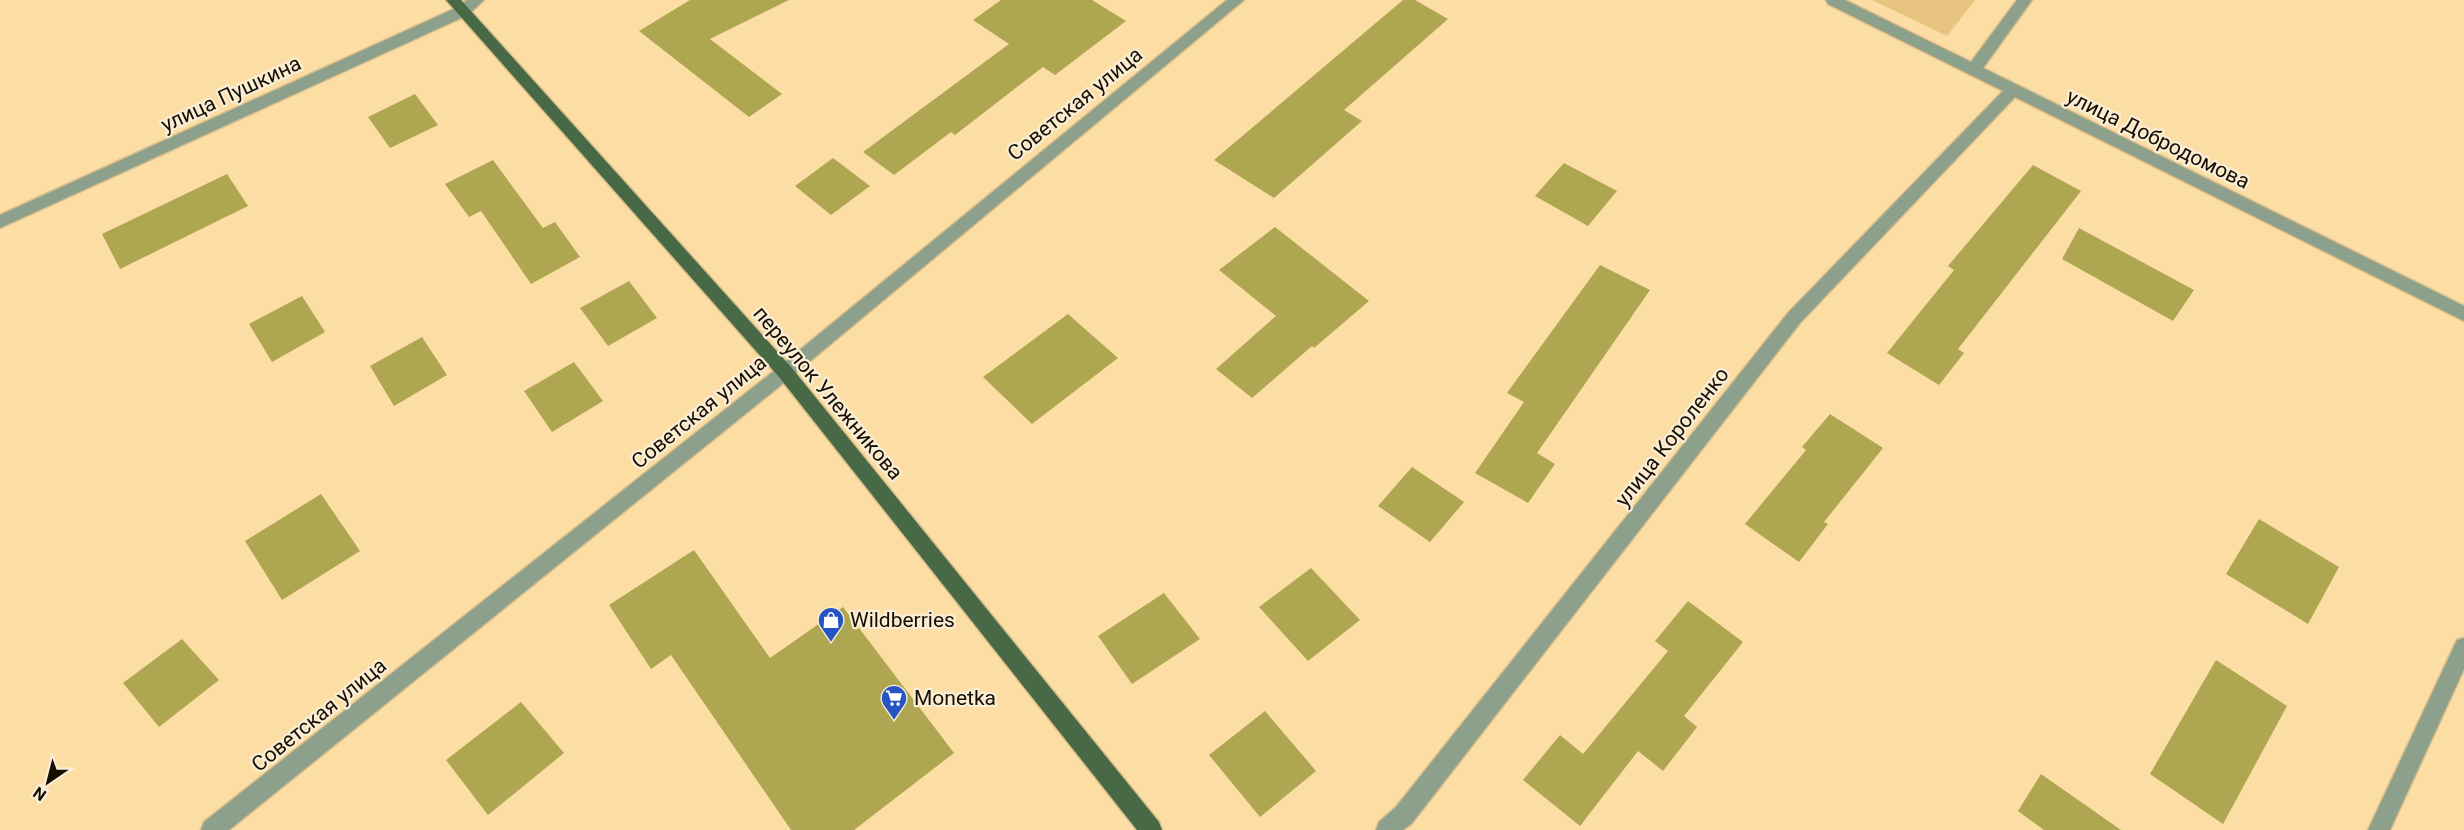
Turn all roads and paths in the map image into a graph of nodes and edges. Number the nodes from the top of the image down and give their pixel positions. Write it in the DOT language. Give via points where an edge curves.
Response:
graph roads {
  1 [pos="1237,0"];
  2 [pos="1833,0"];
  3 [pos="2025,0"];
  4 [pos="464,4"];
  5 [pos="1972,70"];
  6 [pos="2013,90"];
  7 [pos="0,222"];
  8 [pos="2464,314"];
  9 [pos="785,372"];
  10 [pos="2464,647"];
  11 [pos="212,830"];
  12 [pos="1151,830"];
  13 [pos="1387,830"];
  14 [pos="2379,830"];
  1 -- 9 [label="street, Советская улица"];
  2 -- 5 [label="street, улица Добродомова"];
  3 -- 5 [label="street"];
  4 -- 7 [label="street, улица Пушкина"];
  4 -- 9 [label="main road, переулок Улежникова"];
  5 -- 6 [label="street, улица Добродомова"];
  6 -- 8 [label="street, улица Добродомова"];
  6 -- 13 [label="street, улица Короленко" via="1794,318 1404,815"];
  9 -- 11 [label="street, Советская улица"];
  9 -- 12 [label="main road, переулок Улежникова"];
  10 -- 14 [label="street"];
}
